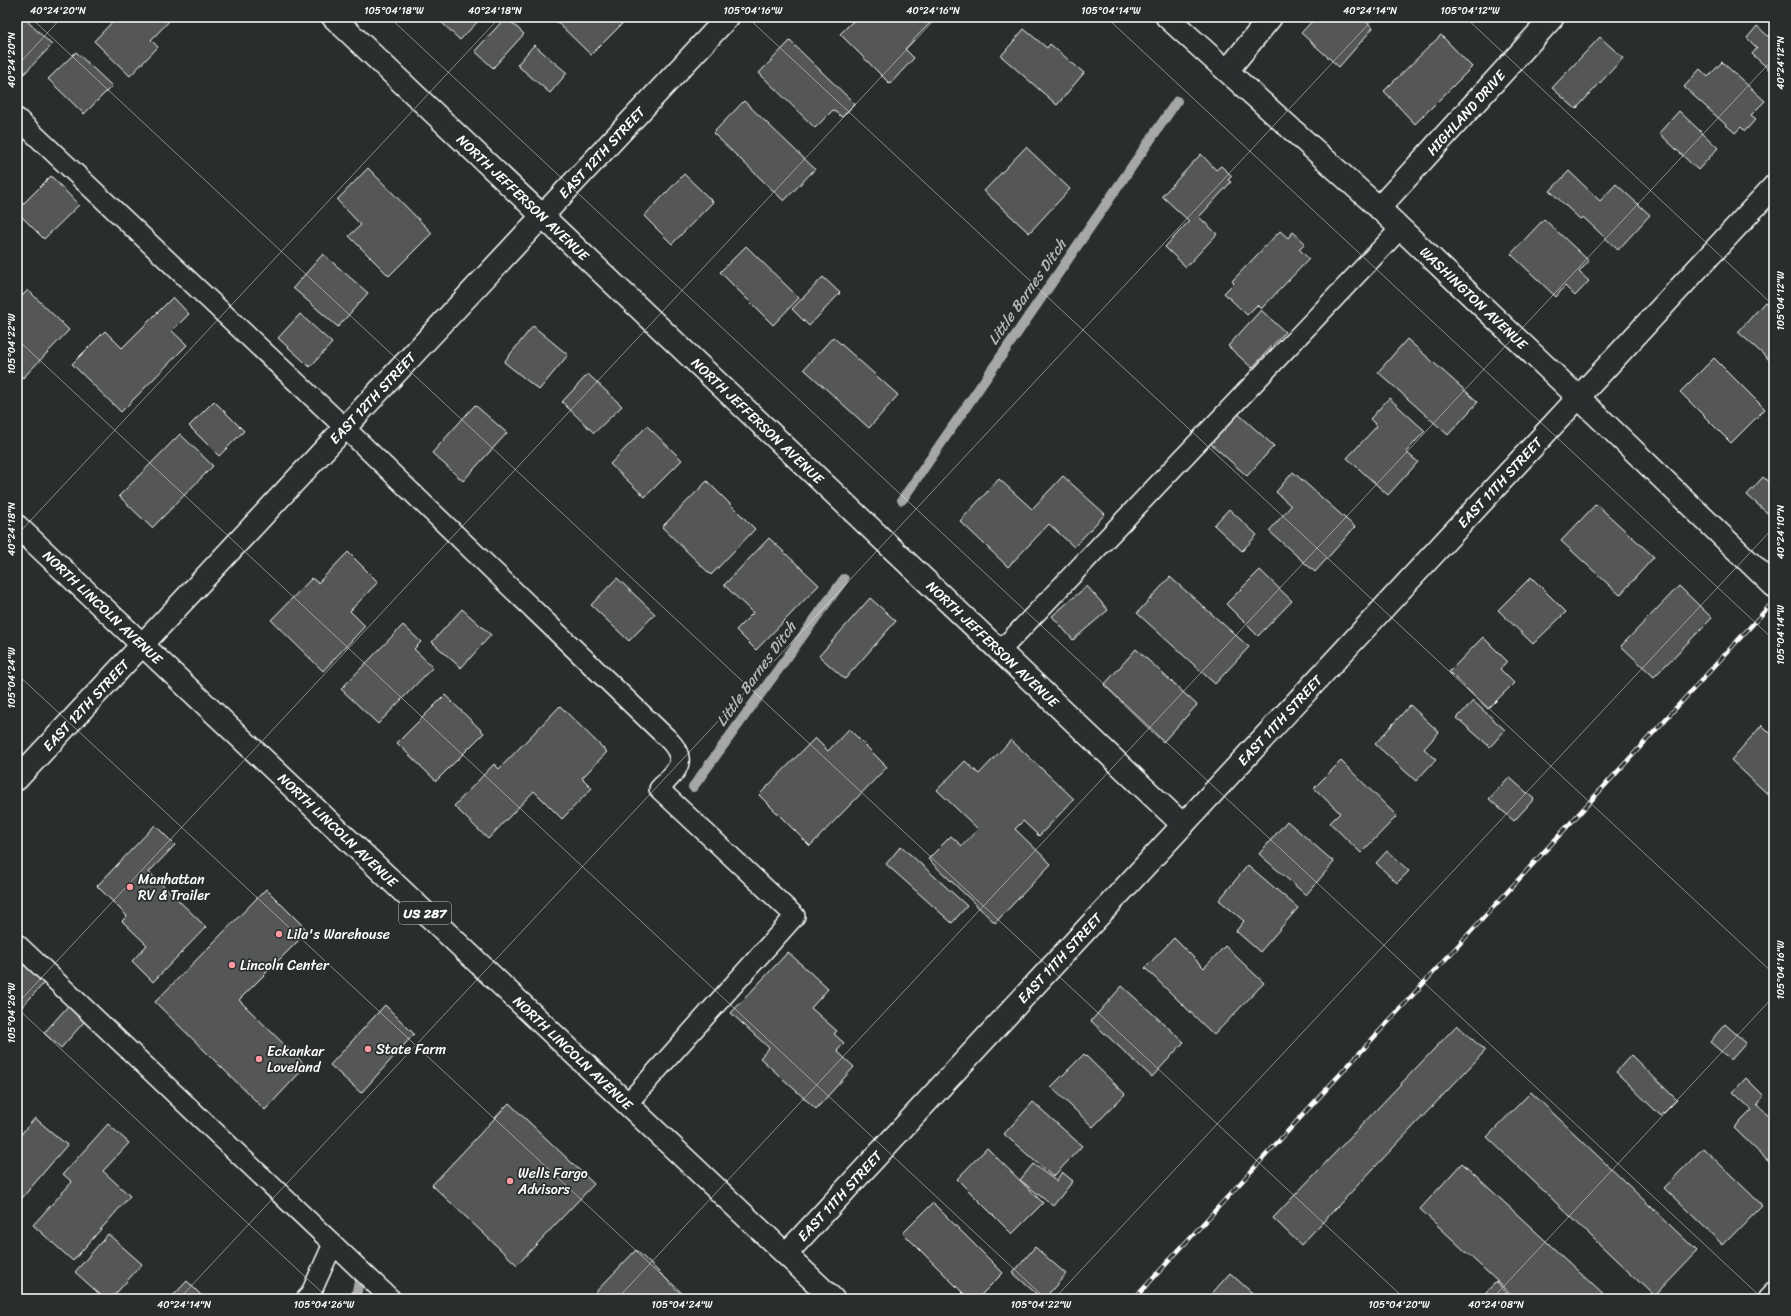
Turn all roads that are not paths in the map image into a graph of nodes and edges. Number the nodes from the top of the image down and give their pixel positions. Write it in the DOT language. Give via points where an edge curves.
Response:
graph roads {
  1 [pos="728,17"];
  2 [pos="1167,17"];
  3 [pos="1271,17"];
  4 [pos="1553,17"];
  5 [pos="344,21"];
  6 [pos="1227,71"];
  7 [pos="17,118"];
  8 [pos="1774,186"];
  9 [pos="1379,208"];
  10 [pos="542,216"];
  11 [pos="1400,229"];
  12 [pos="1579,398"];
  13 [pos="345,428"];
  14 [pos="17,526"];
  15 [pos="1774,586"];
  16 [pos="142,645"];
  17 [pos="1000,651"];
  18 [pos="17,779"];
  19 [pos="1183,825"];
  20 [pos="17,944"];
  21 [pos="627,1104"];
  22 [pos="333,1244"];
  23 [pos="786,1254"];
  24 [pos="1774,1294"];
  25 [pos="306,1299"];
  26 [pos="391,1299"];
  27 [pos="833,1299"];
  28 [pos="1770,1299"];
  1 -- 10 [label="main road, EAST 12TH STREET"];
  2 -- 6 [label="main road, WASHINGTON AVENUE"];
  3 -- 6 [label="main road"];
  4 -- 9 [label="main road, HIGHLAND DRIVE"];
  5 -- 10 [label="main road, NORTH JEFFERSON AVENUE"];
  6 -- 9 [label="main road, WASHINGTON AVENUE"];
  7 -- 13 [label="lane"];
  8 -- 12 [label="main road, EAST 11TH STREET"];
  9 -- 11 [label="main road, WASHINGTON AVENUE"];
  10 -- 13 [label="main road, EAST 12TH STREET"];
  10 -- 17 [label="main road, NORTH JEFFERSON AVENUE"];
  11 -- 12 [label="main road, WASHINGTON AVENUE"];
  11 -- 17 [label="lane"];
  12 -- 15 [label="main road, WASHINGTON AVENUE"];
  12 -- 19 [label="main road, EAST 11TH STREET"];
  13 -- 16 [label="main road, EAST 12TH STREET"];
  13 -- 21 [label="lane" via="674,746 680,761 678,768 659,789 795,916"];
  14 -- 16 [label="main road, NORTH LINCOLN AVENUE / US 287"];
  16 -- 18 [label="main road, EAST 12TH STREET"];
  16 -- 21 [label="main road, NORTH LINCOLN AVENUE / US 287"];
  17 -- 19 [label="main road, NORTH JEFFERSON AVENUE"];
  19 -- 23 [label="main road, EAST 11TH STREET"];
  20 -- 22 [label="lane"];
  21 -- 23 [label="main road, NORTH LINCOLN AVENUE / US 287"];
  22 -- 25 [label="lane"];
  22 -- 26 [label="lane"];
  23 -- 27 [label="main road, NORTH LINCOLN AVENUE / US 287"];
  24 -- 28 [label="main road"];
}
